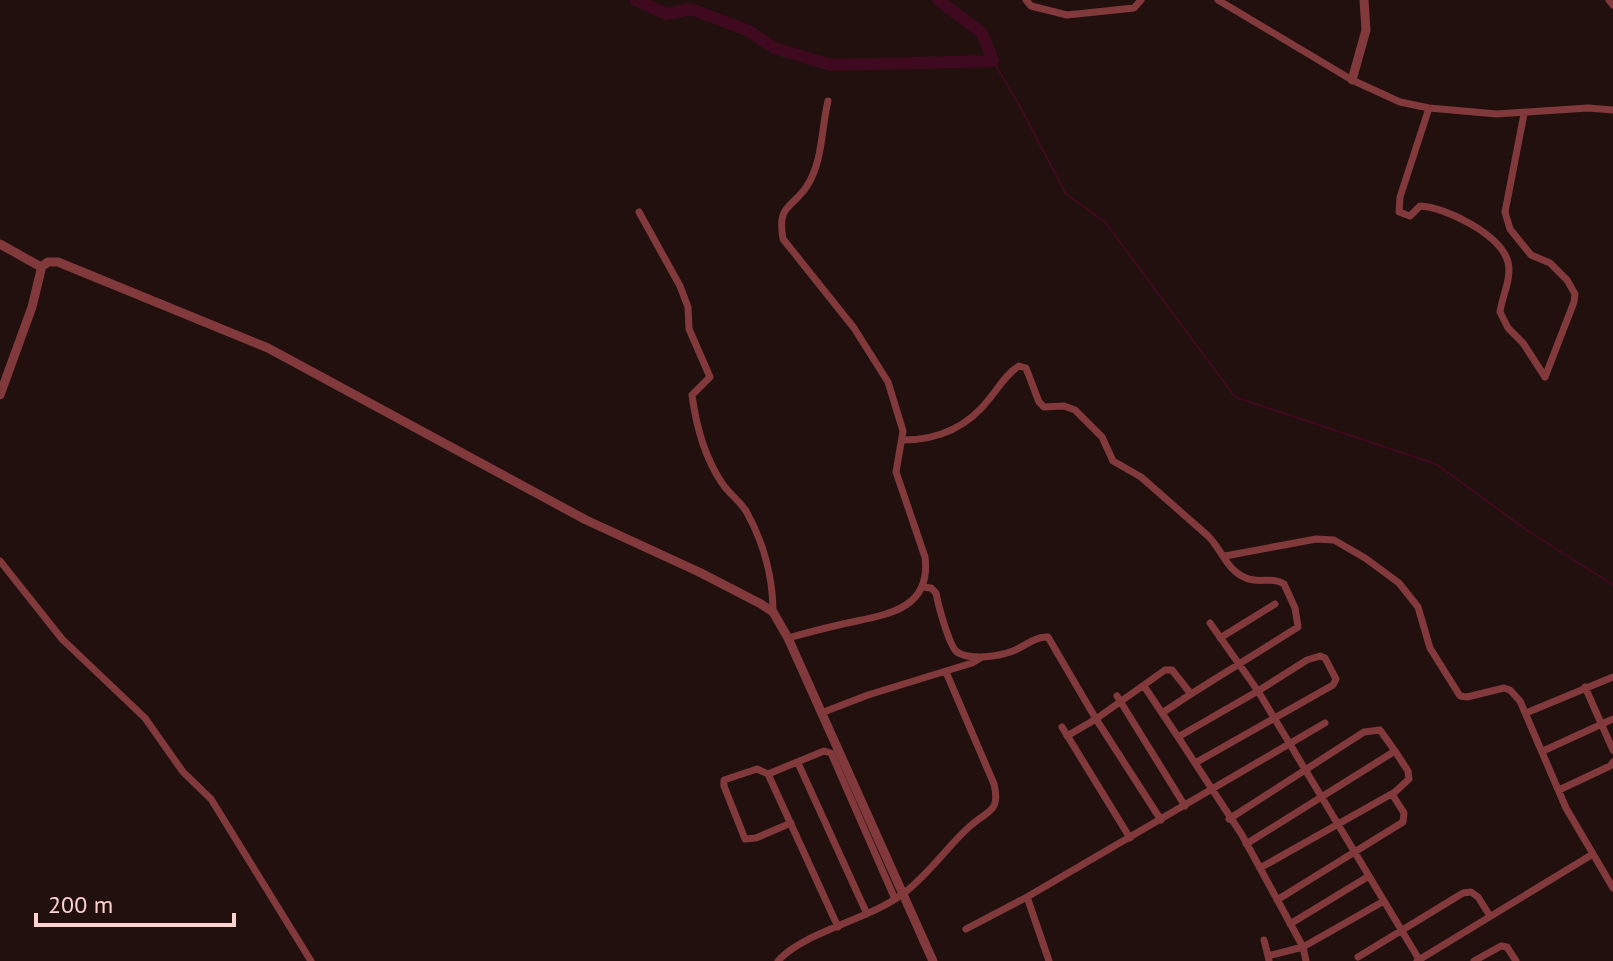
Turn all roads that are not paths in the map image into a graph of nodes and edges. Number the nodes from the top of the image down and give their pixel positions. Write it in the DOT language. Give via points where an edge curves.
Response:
graph roads {
  1 [pos="1026,0"];
  2 [pos="1141,0"];
  3 [pos="1218,0"];
  4 [pos="1364,0"];
  5 [pos="1609,0"];
  6 [pos="1613,5"];
  7 [pos="1352,80"];
  8 [pos="828,101"];
  9 [pos="1429,108"];
  10 [pos="1613,110"];
  11 [pos="1524,114"];
  12 [pos="639,212"];
  13 [pos="0,244"];
  14 [pos="41,267"];
  15 [pos="0,395"];
  16 [pos="903,440"];
  17 [pos="1225,556"];
  18 [pos="0,561"];
  19 [pos="922,587"];
  20 [pos="1275,604"];
  21 [pos="773,612"];
  22 [pos="1210,623"];
  23 [pos="788,638"];
  24 [pos="1220,638"];
  25 [pos="982,657"];
  26 [pos="1239,665"];
  27 [pos="946,672"];
  28 [pos="1613,677"];
  29 [pos="1144,686"];
  30 [pos="1585,687"];
  31 [pos="1258,691"];
  32 [pos="1191,694"];
  33 [pos="1119,699"];
  34 [pos="821,713"];
  35 [pos="1162,713"];
  36 [pos="1526,713"];
  37 [pos="1274,718"];
  38 [pos="1096,719"];
  39 [pos="1613,719"];
  40 [pos="1325,723"];
  41 [pos="1601,725"];
  42 [pos="1062,727"];
  43 [pos="1067,736"];
  44 [pos="1178,737"];
  45 [pos="1290,744"];
  46 [pos="1613,750"];
  47 [pos="1395,751"];
  48 [pos="1543,751"];
  49 [pos="1613,762"];
  50 [pos="798,763"];
  51 [pos="1195,763"];
  52 [pos="1305,770"];
  53 [pos="768,774"];
  54 [pos="1210,790"];
  55 [pos="1559,790"];
  56 [pos="1392,794"];
  57 [pos="1322,797"];
  58 [pos="1185,806"];
  59 [pos="1229,819"];
  60 [pos="1161,820"];
  61 [pos="791,823"];
  62 [pos="1338,824"];
  63 [pos="1130,838"];
  64 [pos="1246,844"];
  65 [pos="1355,852"];
  66 [pos="1593,854"];
  67 [pos="1260,868"];
  68 [pos="1369,876"];
  69 [pos="1613,888"];
  70 [pos="899,896"];
  71 [pos="1027,897"];
  72 [pos="1277,900"];
  73 [pos="1384,901"];
  74 [pos="867,914"];
  75 [pos="1490,916"];
  76 [pos="1290,924"];
  77 [pos="838,927"];
  78 [pos="966,929"];
  79 [pos="1402,931"];
  80 [pos="1264,940"];
  81 [pos="1303,947"];
  82 [pos="1358,957"];
  83 [pos="1268,958"];
  84 [pos="311,961"];
  85 [pos="778,961"];
  86 [pos="933,961"];
  87 [pos="1049,961"];
  88 [pos="1306,961"];
  89 [pos="1419,961"];
  90 [pos="1474,961"];
  91 [pos="1516,961"];
  1 -- 2 [label="street" via="1031,6 1078,15 1134,8"];
  3 -- 7 [label="street"];
  4 -- 7 [label="street" via="1365,37"];
  5 -- 6 [label="street"];
  7 -- 9 [label="street" via="1400,102"];
  8 -- 16 [label="street" via="819,162 806,188 782,211 783,239 877,363 900,414"];
  9 -- 11 [label="street"];
  9 -- 11 [label="street" via="1399,212 1410,216 1420,206 1430,207 1481,229 1501,248 1509,280 1500,312 1545,377 1575,294 1550,263 1531,255 1510,229 1505,212"];
  10 -- 11 [label="street"];
  12 -- 21 [label="street" via="688,307 689,329 710,377 692,395 707,456 759,539 773,589"];
  13 -- 14 [label="street"];
  14 -- 15 [label="street"];
  14 -- 21 [label="street" via="58,262 268,348 586,520"];
  16 -- 17 [label="street" via="935,438 968,421 1011,370 1026,368 1044,407 1075,410 1102,437 1113,461 1141,477"];
  16 -- 19 [label="street" via="896,472 925,557"];
  17 -- 26 [label="street" via="1228,565 1248,580 1284,584 1298,627"];
  17 -- 36 [label="street" via="1334,540 1399,583 1418,607 1430,648 1460,696 1507,689"];
  18 -- 84 [label="street" via="62,639 145,718 183,772 211,799"];
  19 -- 23 [label="street" via="899,611"];
  19 -- 25 [label="street" via="936,593 955,651"];
  20 -- 24 [label="street"];
  21 -- 23 [label="street"];
  22 -- 24 [label="street"];
  23 -- 34 [label="street"];
  24 -- 26 [label="street"];
  25 -- 27 [label="street"];
  25 -- 38 [label="street" via="1048,637"];
  26 -- 31 [label="street"];
  26 -- 32 [label="street"];
  27 -- 34 [label="street"];
  27 -- 70 [label="street" via="997,801"];
  28 -- 30 [label="street"];
  29 -- 32 [label="street" via="1172,670"];
  29 -- 33 [label="street"];
  29 -- 35 [label="street"];
  30 -- 36 [label="street"];
  30 -- 41 [label="street"];
  31 -- 37 [label="street"];
  31 -- 37 [label="street" via="1320,656 1335,672 1333,685"];
  31 -- 44 [label="street"];
  32 -- 35 [label="street"];
  33 -- 38 [label="street"];
  33 -- 58 [label="street"];
  34 -- 70 [label="street"];
  35 -- 44 [label="street"];
  36 -- 48 [label="street"];
  37 -- 45 [label="street"];
  37 -- 51 [label="street"];
  38 -- 43 [label="street"];
  38 -- 60 [label="street"];
  39 -- 41 [label="street"];
  40 -- 45 [label="street"];
  41 -- 46 [label="street"];
  41 -- 48 [label="street"];
  42 -- 43 [label="street"];
  43 -- 63 [label="street"];
  44 -- 51 [label="street"];
  45 -- 52 [label="street"];
  45 -- 54 [label="street"];
  47 -- 52 [label="street" via="1380,730 1373,729"];
  47 -- 56 [label="street" via="1409,779"];
  47 -- 57 [label="street"];
  48 -- 55 [label="street"];
  49 -- 55 [label="street"];
  50 -- 53 [label="street"];
  50 -- 70 [label="street" via="831,753"];
  50 -- 74 [label="street"];
  51 -- 54 [label="street"];
  52 -- 57 [label="street"];
  52 -- 59 [label="street"];
  53 -- 61 [label="street"];
  53 -- 61 [label="street" via="757,769 724,780 742,835 752,839"];
  54 -- 58 [label="street"];
  54 -- 59 [label="street"];
  55 -- 66 [label="street"];
  56 -- 62 [label="street"];
  56 -- 65 [label="street" via="1404,813 1403,822"];
  57 -- 62 [label="street"];
  57 -- 64 [label="street"];
  58 -- 60 [label="street"];
  59 -- 64 [label="street"];
  60 -- 63 [label="street"];
  61 -- 77 [label="street"];
  62 -- 65 [label="street"];
  62 -- 67 [label="street"];
  63 -- 71 [label="street"];
  64 -- 67 [label="street"];
  65 -- 68 [label="street"];
  65 -- 72 [label="street"];
  66 -- 69 [label="street"];
  66 -- 75 [label="street"];
  67 -- 72 [label="street"];
  68 -- 73 [label="street"];
  68 -- 76 [label="street"];
  70 -- 74 [label="street"];
  70 -- 86 [label="street"];
  71 -- 78 [label="street"];
  71 -- 87 [label="street"];
  72 -- 76 [label="street"];
  73 -- 79 [label="street"];
  73 -- 81 [label="street"];
  74 -- 77 [label="street"];
  75 -- 79 [label="street" via="1478,897 1463,893"];
  75 -- 89 [label="street"];
  76 -- 81 [label="street"];
  77 -- 85 [label="street" via="789,950"];
  79 -- 82 [label="street"];
  79 -- 89 [label="street"];
  80 -- 83 [label="street"];
  81 -- 83 [label="street"];
  81 -- 88 [label="street"];
  90 -- 91 [label="street" via="1501,946"];
}
